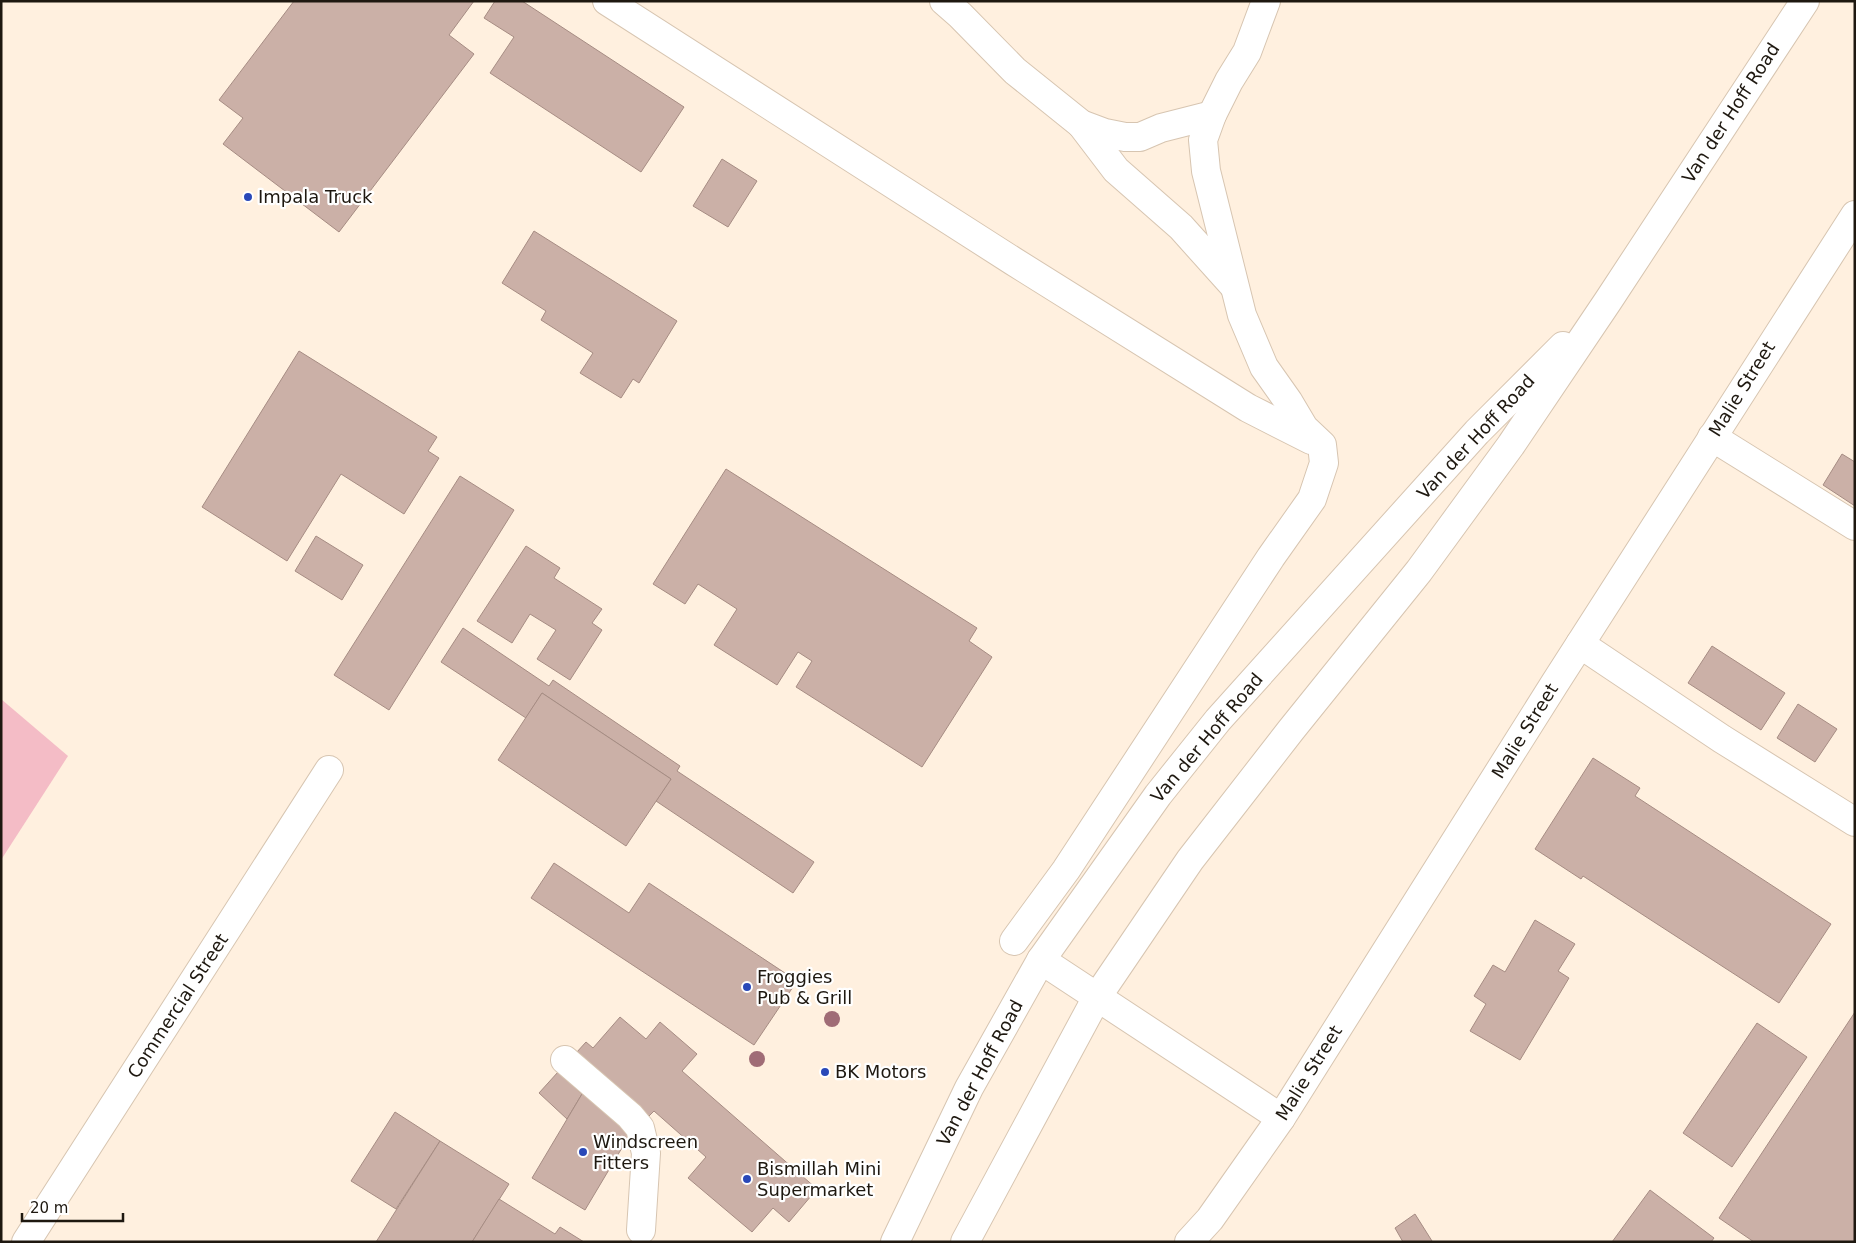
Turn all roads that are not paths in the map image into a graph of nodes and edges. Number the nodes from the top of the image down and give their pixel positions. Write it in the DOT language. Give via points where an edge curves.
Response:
graph roads {
  1 [pos="607,1"];
  2 [pos="944,1"];
  3 [pos="1266,1"];
  4 [pos="1805,1"];
  5 [pos="1212,115"];
  6 [pos="1080,124"];
  7 [pos="1855,215"];
  8 [pos="1234,286"];
  9 [pos="1608,301"];
  10 [pos="1712,436"];
  11 [pos="1322,445"];
  12 [pos="1855,526"];
  13 [pos="1580,644"];
  14 [pos="329,770"];
  15 [pos="1855,822"];
  16 [pos="1014,941"];
  17 [pos="1041,960"];
  18 [pos="1098,997"];
  19 [pos="565,1060"];
  20 [pos="1281,1118"];
  21 [pos="641,1230"];
  22 [pos="26,1242"];
  23 [pos="895,1242"];
  24 [pos="965,1242"];
  25 [pos="1189,1242"];
  1 -- 11 [label="main road" via="1240,402"];
  2 -- 6 [label="main road" via="1016,71"];
  3 -- 5 [label="main road" via="1247,52 1228,81"];
  4 -- 9 [label="main road, Van der Hoff Road"];
  5 -- 6 [label="main road" via="1140,137 1105,133"];
  5 -- 8 [label="main road" via="1204,140 1206,171"];
  6 -- 8 [label="main road" via="1116,170 1181,228"];
  7 -- 10 [label="main road, Malie Street"];
  8 -- 11 [label="main road" via="1242,315 1264,367 1304,428"];
  9 -- 17 [label="main road, Van der Hoff Road" via="1477,432 1218,720 1158,795"];
  9 -- 18 [label="main road, Van der Hoff Road" via="1511,445 1430,555 1190,860"];
  10 -- 12 [label="main road"];
  10 -- 13 [label="main road, Malie Street"];
  11 -- 16 [label="main road" via="1324,463 1312,499 1066,870"];
  13 -- 15 [label="main road" via="1722,739"];
  13 -- 20 [label="main road, Malie Street"];
  14 -- 22 [label="main road, Commercial Street"];
  17 -- 18 [label="main road"];
  17 -- 23 [label="main road, Van der Hoff Road" via="969,1088"];
  18 -- 20 [label="main road"];
  18 -- 24 [label="main road, Van der Hoff Road"];
  19 -- 21 [label="main road" via="640,1128 646,1153"];
  20 -- 25 [label="main road, Malie Street" via="1210,1219"];
}
